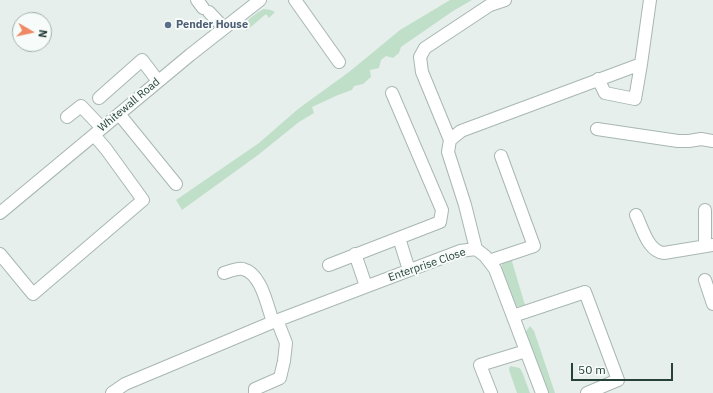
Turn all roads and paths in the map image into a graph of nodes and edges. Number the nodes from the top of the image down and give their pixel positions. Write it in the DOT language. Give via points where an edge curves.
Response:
graph roads {
  1 [pos="260,0"];
  2 [pos="295,0"];
  3 [pos="505,0"];
  4 [pos="650,0"];
  5 [pos="203,7"];
  6 [pos="224,28"];
  7 [pos="339,62"];
  8 [pos="641,64"];
  9 [pos="598,79"];
  10 [pos="158,81"];
  11 [pos="392,93"];
  12 [pos="99,98"];
  13 [pos="119,114"];
  14 [pos="67,117"];
  15 [pos="597,129"];
  16 [pos="98,131"];
  17 [pos="450,140"];
  18 [pos="713,141"];
  19 [pos="501,156"];
  20 [pos="176,184"];
  21 [pos="705,210"];
  22 [pos="0,213"];
  23 [pos="636,215"];
  24 [pos="399,238"];
  25 [pos="709,246"];
  26 [pos="476,249"];
  27 [pos="0,254"];
  28 [pos="355,254"];
  29 [pos="489,261"];
  30 [pos="328,265"];
  31 [pos="409,270"];
  32 [pos="224,273"];
  33 [pos="705,280"];
  34 [pos="366,286"];
  35 [pos="713,304"];
  36 [pos="513,316"];
  37 [pos="275,321"];
  38 [pos="526,350"];
  39 [pos="112,393"];
  40 [pos="255,393"];
  41 [pos="491,393"];
  42 [pos="542,393"];
  43 [pos="587,393"];
  1 -- 6 [label="street, Whitewall Road"];
  2 -- 7 [label="street"];
  3 -- 17 [label="street" via="490,5 425,48 420,57 422,72"];
  4 -- 8 [label="street"];
  5 -- 6 [label="street"];
  6 -- 10 [label="street, Whitewall Road"];
  8 -- 9 [label="street"];
  8 -- 9 [label="street" via="635,99 605,93"];
  9 -- 17 [label="street" via="461,131"];
  10 -- 12 [label="street" via="142,60"];
  10 -- 13 [label="street, Whitewall Road"];
  11 -- 24 [label="street" via="442,210 440,222"];
  13 -- 16 [label="street, Whitewall Road"];
  13 -- 20 [label="street"];
  14 -- 16 [label="street" via="81,106"];
  15 -- 18 [label="street" via="678,141"];
  16 -- 22 [label="street, Whitewall Road"];
  16 -- 27 [label="street" via="106,149 142,200 33,294"];
  17 -- 26 [label="street" via="448,152"];
  19 -- 29 [label="street" via="534,246"];
  21 -- 25 [label="street"];
  23 -- 25 [label="street" via="649,244 660,253"];
  24 -- 28 [label="street"];
  24 -- 31 [label="street"];
  26 -- 29 [label="street, Enterprise Close"];
  26 -- 31 [label="street, Enterprise Close" via="460,251"];
  28 -- 30 [label="street"];
  28 -- 34 [label="street"];
  29 -- 36 [label="street, Enterprise Close" via="495,269"];
  31 -- 34 [label="street, Enterprise Close"];
  32 -- 37 [label="street" via="242,269 251,273 260,284"];
  33 -- 35 [label="street"];
  34 -- 37 [label="street, Enterprise Close"];
  36 -- 38 [label="street, Enterprise Close"];
  36 -- 43 [label="street" via="585,292 618,380"];
  37 -- 39 [label="street, Enterprise Close" via="125,384"];
  37 -- 40 [label="street" via="286,343 280,378 256,389"];
  38 -- 41 [label="street" via="480,365"];
  38 -- 42 [label="street, Enterprise Close"];
}
